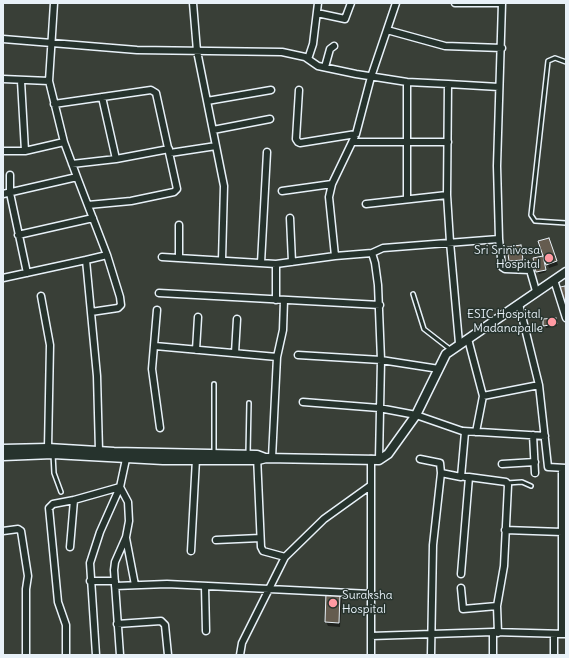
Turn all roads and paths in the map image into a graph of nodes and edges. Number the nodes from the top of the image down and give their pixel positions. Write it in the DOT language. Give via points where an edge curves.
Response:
graph roads {
  1 [pos="54,3"];
  2 [pos="193,3"];
  3 [pos="318,3"];
  4 [pos="351,3"];
  5 [pos="396,3"];
  6 [pos="454,3"];
  7 [pos="498,3"];
  8 [pos="502,3"];
  9 [pos="317,13"];
  10 [pos="387,30"];
  11 [pos="3,39"];
  12 [pos="52,42"];
  13 [pos="334,46"];
  14 [pos="502,48"];
  15 [pos="197,51"];
  16 [pos="308,59"];
  17 [pos="566,62"];
  18 [pos="325,67"];
  19 [pos="371,77"];
  20 [pos="3,79"];
  21 [pos="21,81"];
  22 [pos="48,81"];
  23 [pos="407,82"];
  24 [pos="448,84"];
  25 [pos="499,87"];
  26 [pos="271,90"];
  27 [pos="299,90"];
  28 [pos="102,97"];
  29 [pos="207,101"];
  30 [pos="54,104"];
  31 [pos="270,118"];
  32 [pos="213,130"];
  33 [pos="356,134"];
  34 [pos="64,142"];
  35 [pos="354,142"];
  36 [pos="406,142"];
  37 [pos="448,142"];
  38 [pos="216,146"];
  39 [pos="3,151"];
  40 [pos="25,151"];
  41 [pos="169,151"];
  42 [pos="267,152"];
  43 [pos="116,159"];
  44 [pos="72,164"];
  45 [pos="10,175"];
  46 [pos="77,177"];
  47 [pos="332,184"];
  48 [pos="282,191"];
  49 [pos="10,193"];
  50 [pos="3,194"];
  51 [pos="447,195"];
  52 [pos="406,199"];
  53 [pos="366,204"];
  54 [pos="88,205"];
  55 [pos="93,218"];
  56 [pos="290,218"];
  57 [pos="566,223"];
  58 [pos="179,225"];
  59 [pos="18,235"];
  60 [pos="498,239"];
  61 [pos="450,242"];
  62 [pos="372,253"];
  63 [pos="107,255"];
  64 [pos="335,256"];
  65 [pos="162,257"];
  66 [pos="179,257"];
  67 [pos="86,260"];
  68 [pos="222,260"];
  69 [pos="292,262"];
  70 [pos="261,263"];
  71 [pos="276,264"];
  72 [pos="566,272"];
  73 [pos="27,273"];
  74 [pos="3,278"];
  75 [pos="554,280"];
  76 [pos="536,291"];
  77 [pos="159,293"];
  78 [pos="413,294"];
  79 [pos="40,296"];
  80 [pos="276,300"];
  81 [pos="284,300"];
  82 [pos="519,304"];
  83 [pos="380,305"];
  84 [pos="157,310"];
  85 [pos="91,312"];
  86 [pos="198,316"];
  87 [pos="566,318"];
  88 [pos="237,320"];
  89 [pos="468,339"];
  90 [pos="459,344"];
  91 [pos="155,346"];
  92 [pos="196,350"];
  93 [pos="450,350"];
  94 [pos="235,353"];
  95 [pos="298,355"];
  96 [pos="277,357"];
  97 [pos="381,360"];
  98 [pos="439,368"];
  99 [pos="214,384"];
  100 [pos="539,385"];
  101 [pos="483,396"];
  102 [pos="303,402"];
  103 [pos="250,403"];
  104 [pos="379,408"];
  105 [pos="416,415"];
  106 [pos="160,428"];
  107 [pos="463,431"];
  108 [pos="476,432"];
  109 [pos="533,435"];
  110 [pos="545,436"];
  111 [pos="3,449"];
  112 [pos="51,451"];
  113 [pos="99,451"];
  114 [pos="214,453"];
  115 [pos="248,454"];
  116 [pos="3,456"];
  117 [pos="162,456"];
  118 [pos="263,458"];
  119 [pos="126,459"];
  120 [pos="420,459"];
  121 [pos="196,460"];
  122 [pos="375,460"];
  123 [pos="535,462"];
  124 [pos="502,464"];
  125 [pos="564,468"];
  126 [pos="442,473"];
  127 [pos="535,473"];
  128 [pos="461,476"];
  129 [pos="469,477"];
  130 [pos="507,483"];
  131 [pos="370,486"];
  132 [pos="531,486"];
  133 [pos="120,487"];
  134 [pos="61,492"];
  135 [pos="74,500"];
  136 [pos="3,530"];
  137 [pos="506,530"];
  138 [pos="563,534"];
  139 [pos="126,537"];
  140 [pos="260,538"];
  141 [pos="216,540"];
  142 [pos="70,547"];
  143 [pos="191,551"];
  144 [pos="285,557"];
  145 [pos="461,574"];
  146 [pos="90,581"];
  147 [pos="115,583"];
  148 [pos="135,585"];
  149 [pos="205,586"];
  150 [pos="269,588"];
  151 [pos="461,588"];
  152 [pos="371,594"];
  153 [pos="497,606"];
  154 [pos="116,624"];
  155 [pos="206,631"];
  156 [pos="495,633"];
  157 [pos="554,634"];
  158 [pos="564,634"];
  159 [pos="371,636"];
  160 [pos="431,636"];
  161 [pos="26,655"];
  162 [pos="66,655"];
  163 [pos="96,655"];
  164 [pos="120,655"];
  165 [pos="168,655"];
  166 [pos="240,655"];
  167 [pos="371,655"];
  168 [pos="431,655"];
  169 [pos="493,655"];
  170 [pos="554,655"];
  1 -- 12 [label="street"];
  2 -- 15 [label="street"];
  3 -- 9 [label="street"];
  4 -- 9 [label="street" via="345,19"];
  5 -- 10 [label="street"];
  6 -- 7 [label="street"];
  8 -- 14 [label="street"];
  9 -- 16 [label="street" via="313,44"];
  10 -- 14 [label="street" via="445,46"];
  10 -- 19 [label="street"];
  11 -- 12 [label="street"];
  12 -- 15 [label="street" via="137,50"];
  12 -- 22 [label="street"];
  13 -- 18 [label="street" via="330,49"];
  14 -- 25 [label="street"];
  15 -- 16 [label="street" via="282,52"];
  15 -- 29 [label="street"];
  16 -- 18 [label="street" via="318,66"];
  17 -- 57 [label="lane" via="555,58 548,61 530,215 534,221"];
  18 -- 19 [label="street"];
  19 -- 23 [label="street"];
  19 -- 33 [label="street"];
  20 -- 21 [label="street"];
  21 -- 22 [label="street"];
  21 -- 40 [label="street"];
  22 -- 30 [label="street"];
  23 -- 24 [label="street"];
  23 -- 36 [label="street"];
  24 -- 25 [label="street"];
  24 -- 37 [label="street"];
  25 -- 60 [label="street"];
  26 -- 29 [label="street"];
  27 -- 33 [label="street" via="296,140 298,142"];
  28 -- 30 [label="street"];
  28 -- 41 [label="street" via="154,91"];
  28 -- 43 [label="street"];
  29 -- 32 [label="street"];
  30 -- 34 [label="street"];
  31 -- 32 [label="street"];
  32 -- 38 [label="street"];
  33 -- 35 [label="street"];
  34 -- 40 [label="street"];
  34 -- 44 [label="street"];
  35 -- 36 [label="street"];
  35 -- 47 [label="street"];
  36 -- 37 [label="street"];
  36 -- 52 [label="street"];
  37 -- 51 [label="street"];
  38 -- 41 [label="street"];
  38 -- 68 [label="street" via="224,186"];
  39 -- 40 [label="street"];
  41 -- 43 [label="street"];
  41 -- 54 [label="street" via="177,187 174,192 131,201"];
  42 -- 70 [label="street"];
  43 -- 44 [label="street"];
  44 -- 46 [label="street"];
  45 -- 49 [label="street"];
  46 -- 49 [label="street"];
  46 -- 54 [label="street"];
  47 -- 48 [label="street"];
  47 -- 64 [label="street" via="329,206"];
  49 -- 50 [label="street"];
  49 -- 59 [label="street"];
  51 -- 52 [label="street"];
  51 -- 61 [label="street"];
  52 -- 53 [label="street"];
  54 -- 55 [label="street"];
  55 -- 59 [label="street"];
  55 -- 63 [label="street"];
  56 -- 69 [label="street"];
  58 -- 66 [label="street"];
  59 -- 73 [label="street"];
  60 -- 61 [label="street"];
  60 -- 76 [label="street" via="502,267 530,270"];
  61 -- 62 [label="street" via="383,248"];
  61 -- 90 [label="street"];
  62 -- 64 [label="street"];
  62 -- 83 [label="street"];
  63 -- 67 [label="street"];
  63 -- 85 [label="street" via="121,306"];
  64 -- 69 [label="street"];
  65 -- 66 [label="street"];
  66 -- 68 [label="street"];
  67 -- 73 [label="street"];
  67 -- 85 [label="street"];
  68 -- 70 [label="street"];
  69 -- 71 [label="street"];
  70 -- 71 [label="street"];
  71 -- 80 [label="street"];
  72 -- 75 [label="main road"];
  73 -- 74 [label="street"];
  75 -- 76 [label="main road"];
  75 -- 87 [label="street"];
  76 -- 82 [label="main road"];
  77 -- 80 [label="street"];
  78 -- 93 [label="lane" via="424,329"];
  79 -- 112 [label="street" via="50,345"];
  80 -- 81 [label="street"];
  81 -- 83 [label="street"];
  81 -- 96 [label="street"];
  82 -- 89 [label="main road"];
  82 -- 100 [label="street"];
  83 -- 97 [label="street"];
  84 -- 91 [label="street"];
  85 -- 113 [label="street" via="97,376"];
  86 -- 92 [label="street"];
  88 -- 94 [label="street"];
  89 -- 90 [label="main road"];
  89 -- 101 [label="street"];
  90 -- 93 [label="main road"];
  91 -- 92 [label="street"];
  91 -- 106 [label="street" via="152,369"];
  92 -- 94 [label="street"];
  93 -- 98 [label="main road"];
  94 -- 96 [label="street"];
  95 -- 97 [label="street"];
  96 -- 118 [label="street"];
  97 -- 98 [label="street"];
  97 -- 104 [label="street"];
  98 -- 105 [label="main road"];
  99 -- 114 [label="lane"];
  100 -- 101 [label="street"];
  100 -- 110 [label="street"];
  101 -- 108 [label="street"];
  102 -- 104 [label="street"];
  103 -- 115 [label="lane"];
  104 -- 105 [label="street"];
  104 -- 122 [label="street"];
  105 -- 107 [label="street"];
  105 -- 122 [label="main road" via="388,454"];
  107 -- 108 [label="street"];
  107 -- 128 [label="street" via="465,432"];
  108 -- 109 [label="street"];
  109 -- 110 [label="street"];
  109 -- 123 [label="street"];
  110 -- 125 [label="street" via="548,467"];
  111 -- 112 [label="main road"];
  112 -- 113 [label="main road"];
  112 -- 116 [label="main road"];
  112 -- 119 [label="main road"];
  112 -- 134 [label="lane" via="54,473"];
  113 -- 117 [label="main road"];
  114 -- 115 [label="main road"];
  114 -- 117 [label="main road"];
  115 -- 118 [label="main road"];
  117 -- 119 [label="main road"];
  117 -- 121 [label="main road"];
  118 -- 121 [label="main road"];
  118 -- 122 [label="main road"];
  118 -- 140 [label="street"];
  119 -- 133 [label="street"];
  120 -- 126 [label="street" via="440,463"];
  121 -- 143 [label="street"];
  122 -- 131 [label="street"];
  123 -- 124 [label="street"];
  123 -- 127 [label="street"];
  125 -- 138 [label="street"];
  126 -- 128 [label="street"];
  126 -- 160 [label="street" via="433,545"];
  128 -- 129 [label="street"];
  129 -- 130 [label="street"];
  129 -- 145 [label="street"];
  130 -- 132 [label="lane" via="522,482"];
  130 -- 137 [label="street"];
  131 -- 144 [label="street" via="324,520"];
  131 -- 152 [label="street"];
  133 -- 135 [label="street"];
  133 -- 139 [label="street" via="128,502 129,520"];
  133 -- 146 [label="street" via="95,547 90,563"];
  135 -- 142 [label="street"];
  135 -- 162 [label="street" via="53,504 50,508 58,602 66,625"];
  136 -- 161 [label="street" via="21,531 28,576"];
  137 -- 138 [label="street"];
  137 -- 153 [label="street" via="504,566"];
  138 -- 158 [label="street"];
  139 -- 147 [label="street" via="115,562"];
  139 -- 148 [label="street"];
  140 -- 141 [label="street"];
  140 -- 144 [label="street" via="263,551"];
  144 -- 150 [label="street"];
  146 -- 147 [label="street"];
  146 -- 163 [label="street"];
  147 -- 148 [label="street"];
  147 -- 154 [label="street"];
  148 -- 149 [label="street"];
  149 -- 150 [label="street"];
  149 -- 155 [label="street"];
  150 -- 152 [label="street"];
  150 -- 166 [label="street" via="242,643"];
  151 -- 153 [label="street" via="463,610"];
  152 -- 159 [label="street"];
  153 -- 156 [label="street"];
  154 -- 164 [label="street"];
  154 -- 165 [label="street" via="161,621 164,625"];
  156 -- 157 [label="street"];
  156 -- 160 [label="street"];
  156 -- 169 [label="street"];
  157 -- 158 [label="street"];
  157 -- 170 [label="street"];
  159 -- 160 [label="street"];
  159 -- 167 [label="street"];
  160 -- 168 [label="street"];
}
